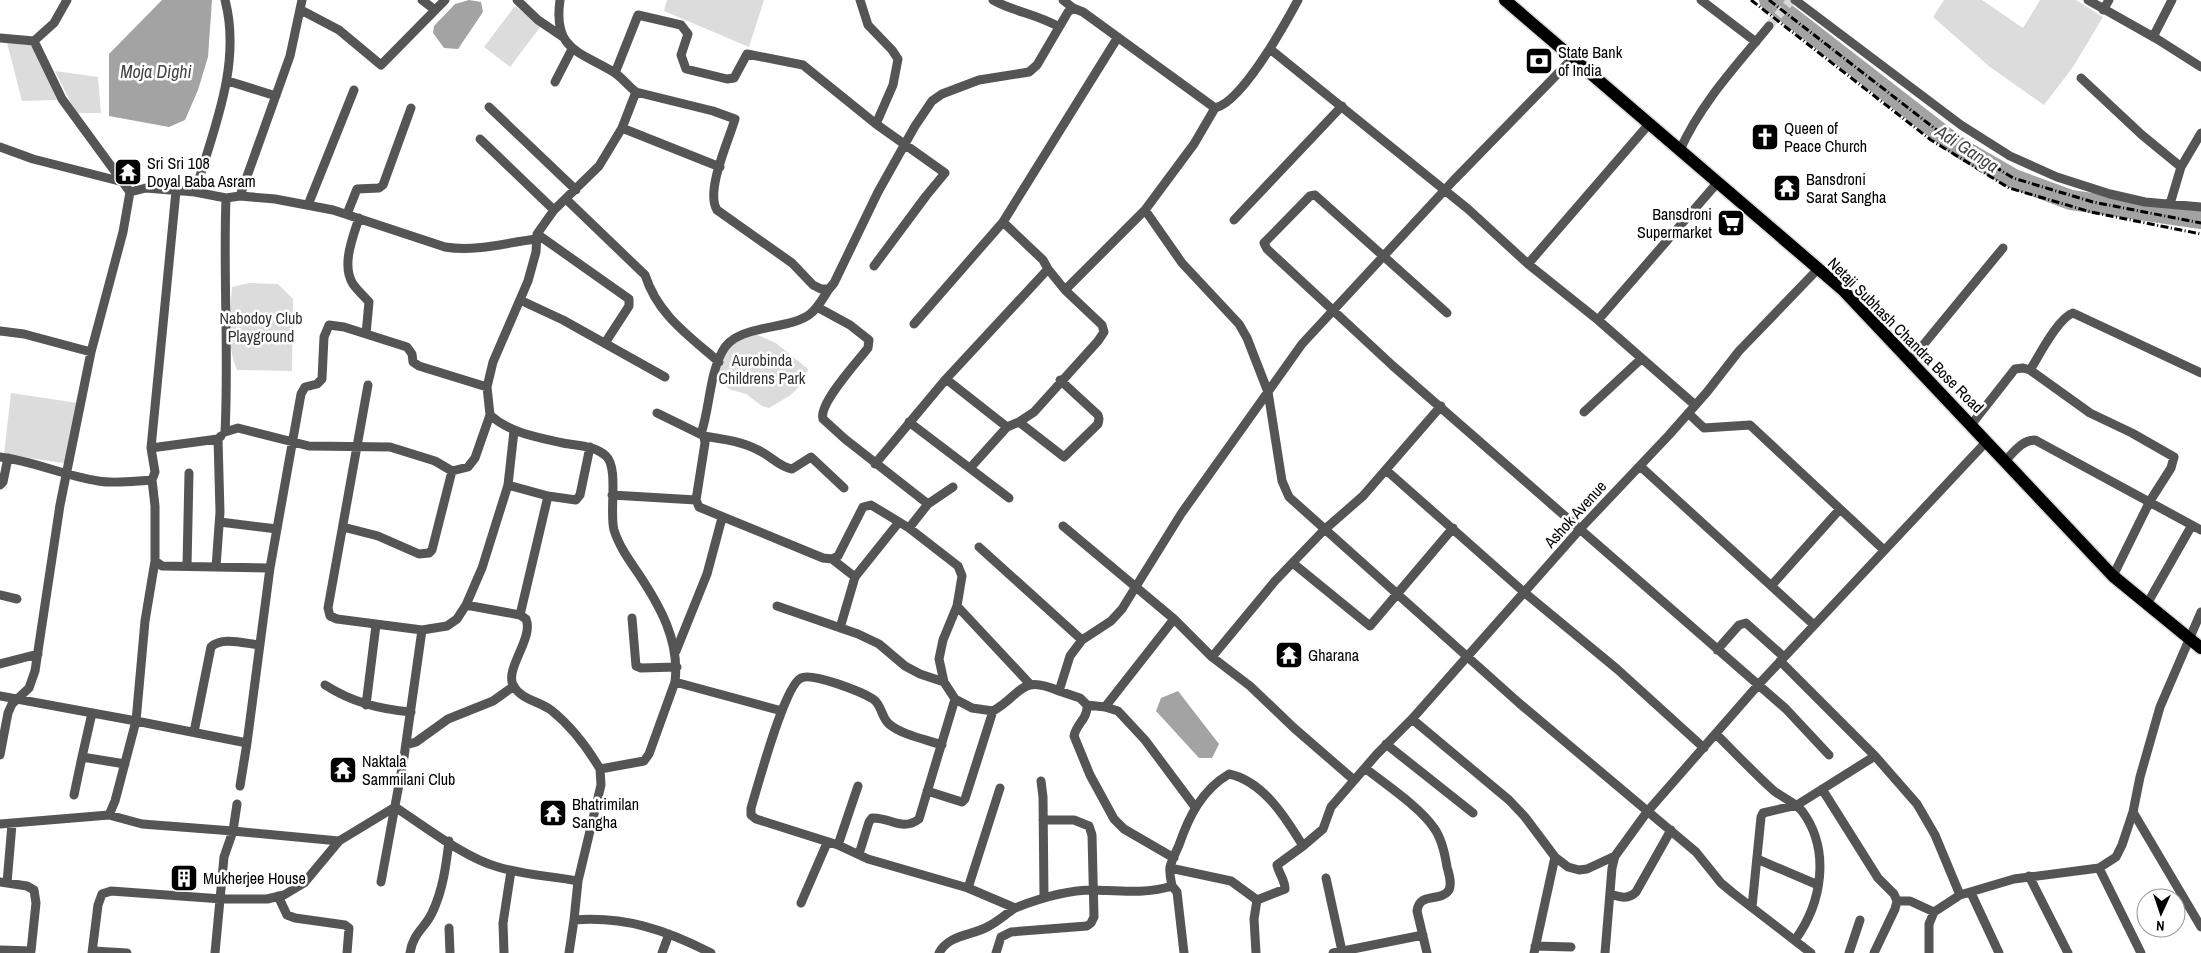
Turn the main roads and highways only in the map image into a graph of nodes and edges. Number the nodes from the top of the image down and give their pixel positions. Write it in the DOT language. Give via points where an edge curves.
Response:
graph roads {
  1 [pos="1512,2"];
  2 [pos="2201,648"];
  1 -- 2 [label="main road, Netaji Subhash Chandra Bose Road" via="1844,290 2113,576"];
}
